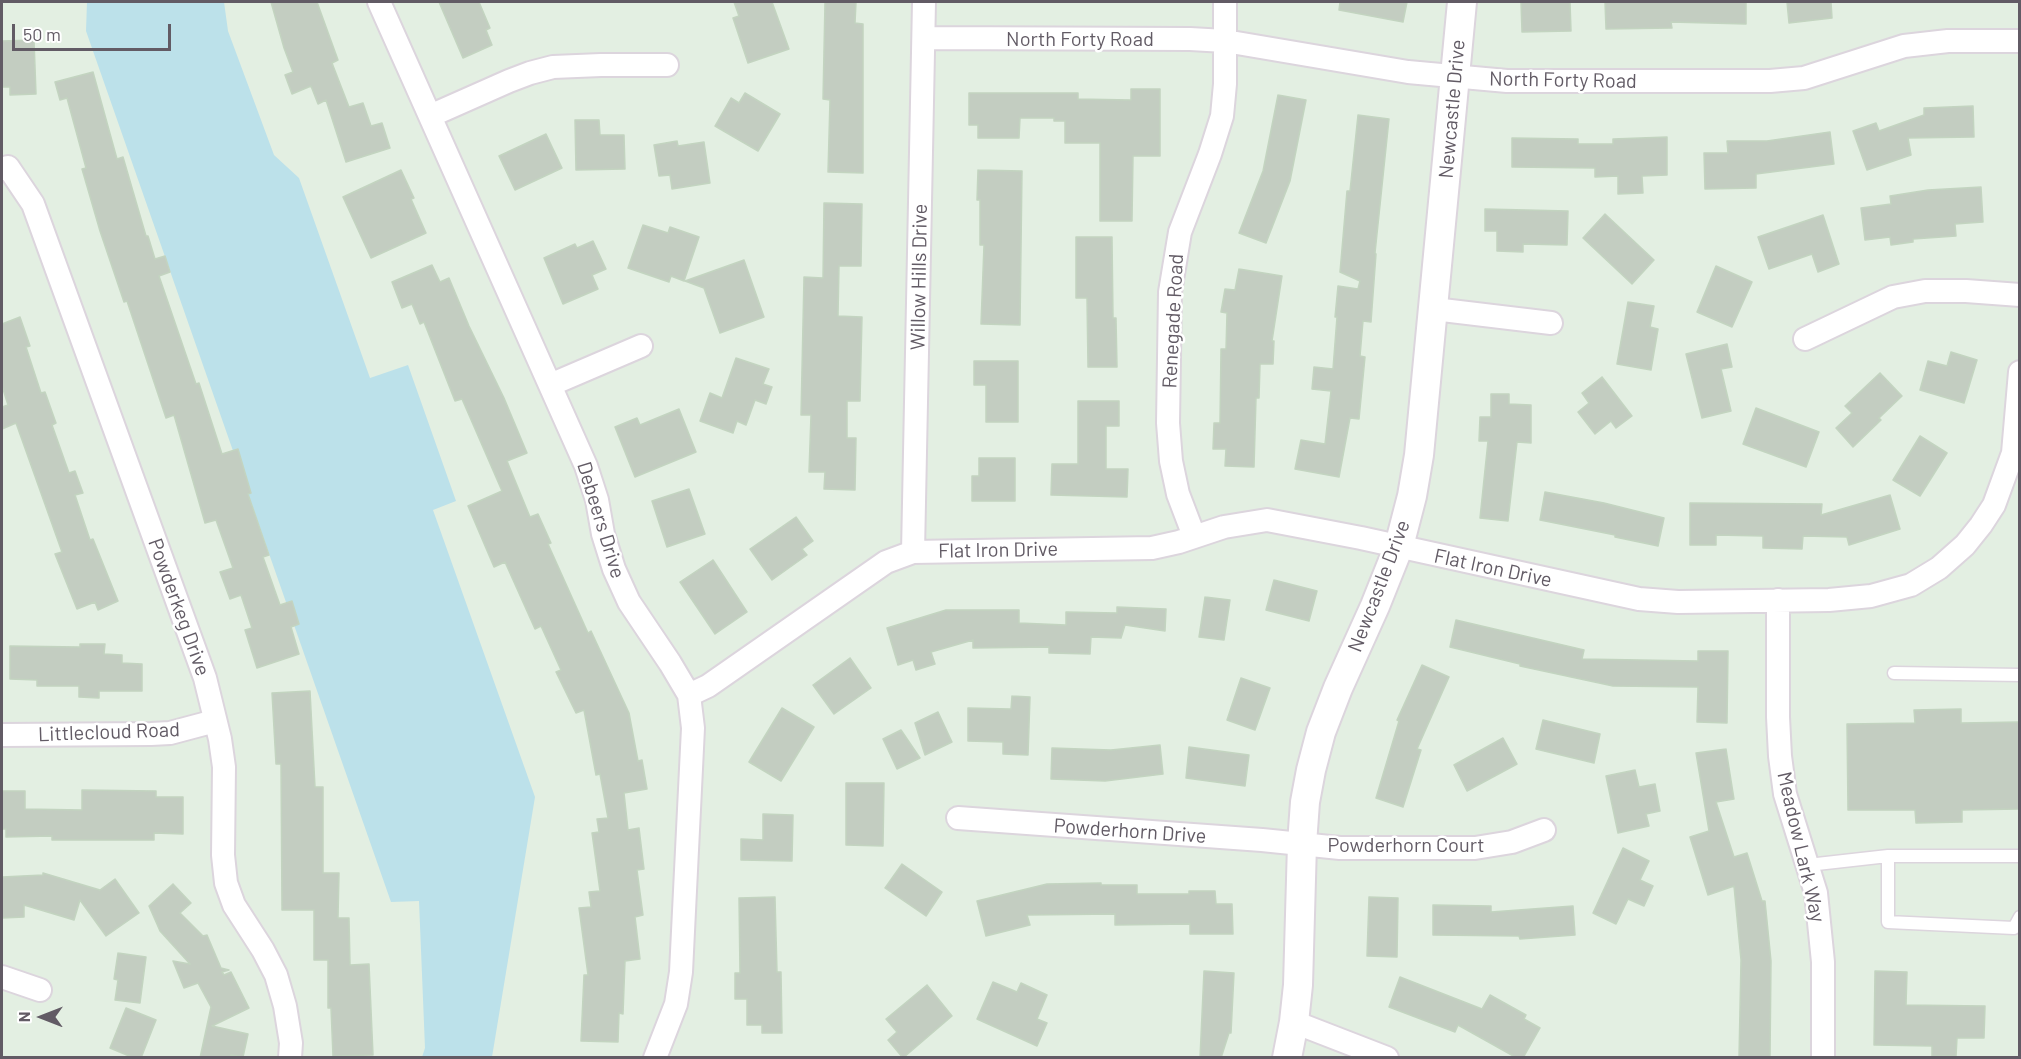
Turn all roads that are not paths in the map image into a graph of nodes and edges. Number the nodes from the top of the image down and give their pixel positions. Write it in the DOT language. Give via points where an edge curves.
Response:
graph roads {
  1 [pos="379,2"];
  2 [pos="924,2"];
  3 [pos="1226,2"];
  4 [pos="1462,2"];
  5 [pos="924,38"];
  6 [pos="1225,41"];
  7 [pos="2019,41"];
  8 [pos="668,65"];
  9 [pos="1455,77"];
  10 [pos="430,116"];
  11 [pos="5,168"];
  12 [pos="2019,295"];
  13 [pos="1434,309"];
  14 [pos="1551,322"];
  15 [pos="1805,339"];
  16 [pos="641,346"];
  17 [pos="2019,372"];
  18 [pos="550,385"];
  19 [pos="2016,453"];
  20 [pos="1194,536"];
  21 [pos="1399,546"];
  22 [pos="914,552"];
  23 [pos="1778,600"];
  24 [pos="1894,673"];
  25 [pos="2019,675"];
  26 [pos="689,695"];
  27 [pos="215,721"];
  28 [pos="2,735"];
  29 [pos="958,818"];
  30 [pos="1544,830"];
  31 [pos="1302,844"];
  32 [pos="2019,855"];
  33 [pos="1888,856"];
  34 [pos="1809,865"];
  35 [pos="2019,916"];
  36 [pos="2,977"];
  37 [pos="40,990"];
  38 [pos="1294,1022"];
  39 [pos="290,1058"];
  40 [pos="655,1058"];
  41 [pos="1287,1058"];
  42 [pos="1387,1058"];
  43 [pos="1823,1058"];
  1 -- 10 [label="street, Debeers Drive"];
  2 -- 5 [label="street, Willow Hills Drive"];
  3 -- 6 [label="street, Renegade Road"];
  4 -- 9 [label="street, Newcastle Drive"];
  5 -- 6 [label="street, North Forty Road"];
  5 -- 22 [label="street, Willow Hills Drive"];
  6 -- 9 [label="street, North Forty Road"];
  6 -- 20 [label="street, Renegade Road" via="1222,116 1180,232 1170,292 1171,462"];
  7 -- 9 [label="street, North Forty Road" via="1948,41 1904,46 1804,78 1770,81 1507,81"];
  8 -- 10 [label="street" via="553,67 508,81"];
  9 -- 13 [label="street, Newcastle Drive"];
  10 -- 18 [label="street, Debeers Drive"];
  11 -- 27 [label="street, Powderkeg Drive" via="33,204 205,678"];
  12 -- 15 [label="street" via="1925,291 1893,297"];
  13 -- 14 [label="street"];
  13 -- 21 [label="street, Newcastle Drive" via="1419,455"];
  16 -- 18 [label="street"];
  17 -- 19 [label="street, Flat Iron Drive"];
  18 -- 26 [label="street, Debeers Drive" via="586,466 614,569 629,602"];
  19 -- 23 [label="street, Flat Iron Drive" via="1989,512 1965,545 1940,568 1911,585 1871,596"];
  20 -- 21 [label="street, Flat Iron Drive" via="1267,520"];
  20 -- 22 [label="street, Flat Iron Drive" via="1140,548"];
  21 -- 23 [label="street, Flat Iron Drive" via="1639,599"];
  21 -- 31 [label="street, Newcastle Drive" via="1322,732 1305,802"];
  22 -- 26 [label="street, Flat Iron Drive" via="886,562 708,686"];
  23 -- 34 [label="street, Meadow Lark Way" via="1780,756 1785,794"];
  24 -- 25 [label="lane"];
  26 -- 40 [label="street, Debeers Drive" via="693,728 681,972 676,1004"];
  27 -- 28 [label="street, Littlecloud Road" via="170,733"];
  27 -- 39 [label="street, Powderkeg Drive" via="224,767 226,883 234,905 276,975 285,1006"];
  29 -- 31 [label="street, Powderhorn Drive"];
  30 -- 31 [label="street, Powderhorn Court" via="1512,842 1475,848 1340,848"];
  31 -- 38 [label="street, Newcastle Drive"];
  32 -- 33 [label="lane"];
  33 -- 34 [label="lane"];
  33 -- 35 [label="lane" via="1888,921 2014,928"];
  34 -- 43 [label="street, Meadow Lark Way" via="1821,927"];
  36 -- 37 [label="street"];
  38 -- 41 [label="street, Newcastle Drive"];
  38 -- 42 [label="street"];
}
